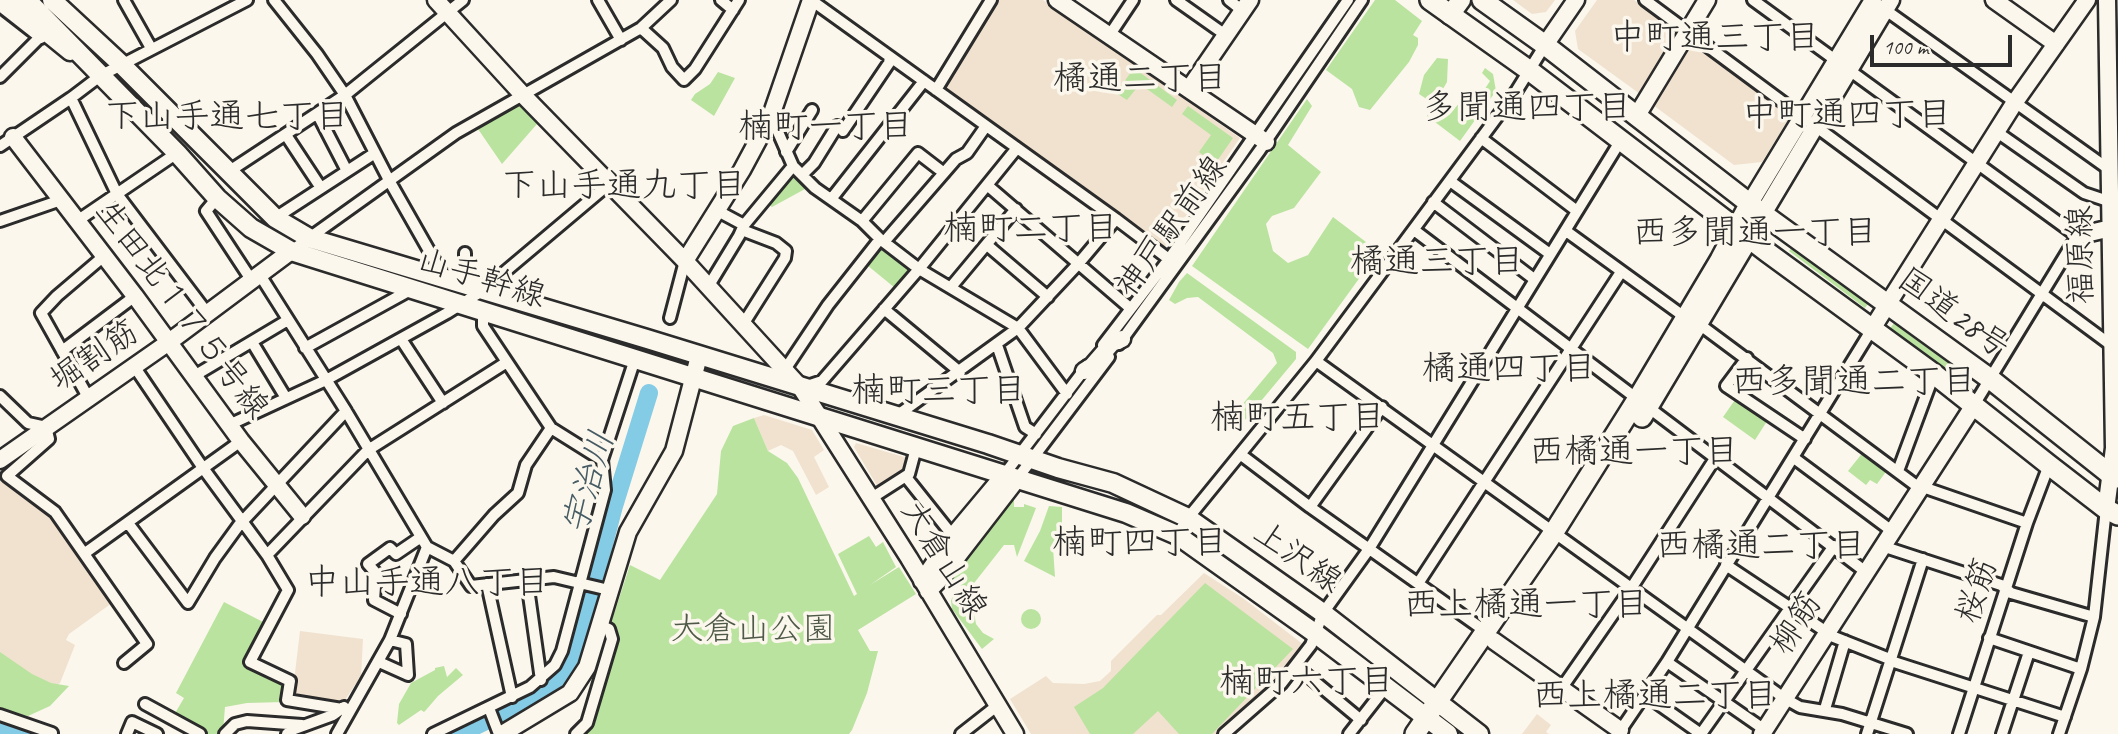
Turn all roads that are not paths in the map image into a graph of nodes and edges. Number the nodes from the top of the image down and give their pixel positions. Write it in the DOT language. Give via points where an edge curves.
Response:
graph roads {
  1 [pos="6,0"];
  2 [pos="27,0"];
  3 [pos="221,0"];
  4 [pos="247,0"];
  5 [pos="274,0"];
  6 [pos="436,0"];
  7 [pos="463,0"];
  8 [pos="598,0"];
  9 [pos="671,0"];
  10 [pos="721,0"];
  11 [pos="739,0"];
  12 [pos="811,0"];
  13 [pos="991,0"];
  14 [pos="1057,0"];
  15 [pos="1133,0"];
  16 [pos="1176,0"];
  17 [pos="1228,0"];
  18 [pos="1348,0"];
  19 [pos="1362,0"];
  20 [pos="1430,0"];
  21 [pos="1482,0"];
  22 [pos="1576,0"];
  23 [pos="1645,0"];
  24 [pos="1707,0"];
  25 [pos="1753,0"];
  26 [pos="1994,0"];
  27 [pos="2087,0"];
  28 [pos="2107,0"];
  29 [pos="128,1"];
  30 [pos="61,2"];
  31 [pos="1879,2"];
  32 [pos="1246,5"];
  33 [pos="0,6"];
  34 [pos="1455,7"];
  35 [pos="228,10"];
  36 [pos="733,10"];
  37 [pos="448,12"];
  38 [pos="641,28"];
  39 [pos="44,31"];
  40 [pos="1688,32"];
  41 [pos="1110,36"];
  42 [pos="1227,36"];
  43 [pos="621,40"];
  44 [pos="2056,44"];
  45 [pos="1545,46"];
  46 [pos="151,48"];
  47 [pos="890,57"];
  48 [pos="121,64"];
  49 [pos="1843,65"];
  50 [pos="1530,71"];
  51 [pos="100,76"];
  52 [pos="0,77"];
  53 [pos="924,81"];
  54 [pos="1189,89"];
  55 [pos="936,90"];
  56 [pos="522,94"];
  57 [pos="345,95"];
  58 [pos="71,98"];
  59 [pos="2015,102"];
  60 [pos="812,110"];
  61 [pos="318,115"];
  62 [pos="771,117"];
  63 [pos="1636,117"];
  64 [pos="1809,121"];
  65 [pos="986,126"];
  66 [pos="1997,132"];
  67 [pos="286,135"];
  68 [pos="1481,138"];
  69 [pos="1261,139"];
  70 [pos="5,140"];
  71 [pos="1621,140"];
  72 [pos="1017,148"];
  73 [pos="786,152"];
  74 [pos="177,153"];
  75 [pos="375,153"];
  76 [pos="1978,162"];
  77 [pos="793,166"];
  78 [pos="347,171"];
  79 [pos="228,172"];
  80 [pos="2114,172"];
  81 [pos="944,173"];
  82 [pos="802,175"];
  83 [pos="1450,181"];
  84 [pos="390,182"];
  85 [pos="610,184"];
  86 [pos="987,185"];
  87 [pos="321,188"];
  88 [pos="117,194"];
  89 [pos="217,198"];
  90 [pos="832,198"];
  91 [pos="61,200"];
  92 [pos="1433,202"];
  93 [pos="2110,202"];
  94 [pos="1016,209"];
  95 [pos="1757,209"];
  96 [pos="716,210"];
  97 [pos="1577,211"];
  98 [pos="275,218"];
  99 [pos="1116,219"];
  100 [pos="862,220"];
  101 [pos="0,221"];
  102 [pos="77,221"];
  103 [pos="1941,221"];
  104 [pos="743,227"];
  105 [pos="2111,228"];
  106 [pos="1414,230"];
  107 [pos="1566,231"];
  108 [pos="1743,233"];
  109 [pos="2077,236"];
  110 [pos="309,238"];
  111 [pos="882,240"];
  112 [pos="987,245"];
  113 [pos="291,251"];
  114 [pos="465,253"];
  115 [pos="1550,254"];
  116 [pos="104,256"];
  117 [pos="685,261"];
  118 [pos="1173,262"];
  119 [pos="1079,263"];
  120 [pos="919,269"];
  121 [pos="1621,272"];
  122 [pos="256,278"];
  123 [pos="1534,279"];
  124 [pos="445,280"];
  125 [pos="951,286"];
  126 [pos="708,287"];
  127 [pos="412,289"];
  128 [pos="470,293"];
  129 [pos="2040,293"];
  130 [pos="135,296"];
  131 [pos="1048,296"];
  132 [pos="1888,305"];
  133 [pos="1516,307"];
  134 [pos="1130,308"];
  135 [pos="884,309"];
  136 [pos="483,310"];
  137 [pos="208,313"];
  138 [pos="670,318"];
  139 [pos="288,320"];
  140 [pos="1693,321"];
  141 [pos="742,326"];
  142 [pos="1018,328"];
  143 [pos="1872,328"];
  144 [pos="401,339"];
  145 [pos="1122,339"];
  146 [pos="169,342"];
  147 [pos="252,342"];
  148 [pos="997,345"];
  149 [pos="1571,347"];
  150 [pos="305,348"];
  151 [pos="2116,348"];
  152 [pos="62,351"];
  153 [pos="694,354"];
  154 [pos="1746,358"];
  155 [pos="637,360"];
  156 [pos="1316,361"];
  157 [pos="507,362"];
  158 [pos="134,366"];
  159 [pos="783,371"];
  160 [pos="1084,371"];
  161 [pos="960,372"];
  162 [pos="1934,374"];
  163 [pos="687,375"];
  164 [pos="194,376"];
  165 [pos="1989,378"];
  166 [pos="326,380"];
  167 [pos="801,388"];
  168 [pos="1067,394"];
  169 [pos="0,396"];
  170 [pos="88,397"];
  171 [pos="286,398"];
  172 [pos="1643,402"];
  173 [pos="443,403"];
  174 [pos="1973,405"];
  175 [pos="1382,407"];
  176 [pos="346,411"];
  177 [pos="1821,414"];
  178 [pos="895,417"];
  179 [pos="821,418"];
  180 [pos="231,424"];
  181 [pos="46,427"];
  182 [pos="551,428"];
  183 [pos="1036,434"];
  184 [pos="1805,439"];
  185 [pos="242,441"];
  186 [pos="1433,444"];
  187 [pos="916,448"];
  188 [pos="368,450"];
  189 [pos="1240,454"];
  190 [pos="1716,457"];
  191 [pos="1794,457"];
  192 [pos="1026,458"];
  193 [pos="0,460"];
  194 [pos="603,460"];
  195 [pos="2049,465"];
  196 [pos="203,468"];
  197 [pos="1898,471"];
  198 [pos="906,477"];
  199 [pos="1010,477"];
  200 [pos="2114,477"];
  201 [pos="1483,482"];
  202 [pos="276,485"];
  203 [pos="1920,487"];
  204 [pos="1769,496"];
  205 [pos="870,499"];
  206 [pos="1310,507"];
  207 [pos="2112,512"];
  208 [pos="302,516"];
  209 [pos="1188,518"];
  210 [pos="128,523"];
  211 [pos="242,523"];
  212 [pos="2027,523"];
  213 [pos="1892,531"];
  214 [pos="1177,535"];
  215 [pos="953,536"];
  216 [pos="1559,536"];
  217 [pos="424,542"];
  218 [pos="1833,546"];
  219 [pos="1882,546"];
  220 [pos="1369,549"];
  221 [pos="85,553"];
  222 [pos="267,555"];
  223 [pos="1923,559"];
  224 [pos="454,561"];
  225 [pos="1726,565"];
  226 [pos="1866,572"];
  227 [pos="527,581"];
  228 [pos="583,583"];
  229 [pos="1419,583"];
  230 [pos="487,584"];
  231 [pos="925,586"];
  232 [pos="1632,587"];
  233 [pos="604,588"];
  234 [pos="2006,589"];
  235 [pos="1791,608"];
  236 [pos="1324,613"];
  237 [pos="401,614"];
  238 [pos="2094,617"];
  239 [pos="600,625"];
  240 [pos="1687,628"];
  241 [pos="1828,632"];
  242 [pos="1316,634"];
  243 [pos="1490,636"];
  244 [pos="1989,638"];
  245 [pos="390,640"];
  246 [pos="1845,641"];
  247 [pos="2029,652"];
  248 [pos="1891,660"];
  249 [pos="379,662"];
  250 [pos="1667,662"];
  251 [pos="124,663"];
  252 [pos="1296,666"];
  253 [pos="2081,669"];
  254 [pos="1747,671"];
  255 [pos="541,680"];
  256 [pos="366,685"];
  257 [pos="1974,687"];
  258 [pos="1385,688"];
  259 [pos="1561,689"];
  260 [pos="1644,694"];
  261 [pos="512,698"];
  262 [pos="1784,698"];
  263 [pos="2013,699"];
  264 [pos="1724,702"];
  265 [pos="145,704"];
  266 [pos="998,705"];
  267 [pos="342,709"];
  268 [pos="1825,709"];
  269 [pos="489,710"];
  270 [pos="0,715"];
  271 [pos="2065,717"];
  272 [pos="1361,720"];
  273 [pos="1437,720"];
  274 [pos="1871,722"];
  275 [pos="305,725"];
  276 [pos="499,731"];
  277 [pos="1619,732"];
  278 [pos="1764,732"];
  279 [pos="52,733"];
  280 [pos="1228,733"];
  281 [pos="127,734"];
  282 [pos="157,734"];
  283 [pos="200,734"];
  284 [pos="225,734"];
  285 [pos="287,734"];
  286 [pos="337,734"];
  287 [pos="433,734"];
  288 [pos="576,734"];
  289 [pos="961,734"];
  290 [pos="1014,734"];
  291 [pos="1349,734"];
  292 [pos="1415,734"];
  293 [pos="1479,734"];
  294 [pos="1701,734"];
  295 [pos="1867,734"];
  296 [pos="1907,734"];
  297 [pos="1959,734"];
  298 [pos="2002,734"];
  299 [pos="2059,734"];
  1 -- 39 [label="street"];
  2 -- 39 [label="main road, 山手幹線"];
  3 -- 35 [label="street"];
  4 -- 35 [label="street"];
  5 -- 57 [label="street"];
  6 -- 37 [label="street, 大倉山線"];
  7 -- 37 [label="street"];
  8 -- 43 [label="street"];
  9 -- 38 [label="street"];
  10 -- 36 [label="street"];
  11 -- 36 [label="street"];
  12 -- 47 [label="street"];
  12 -- 62 [label="street"];
  13 -- 55 [label="street"];
  14 -- 41 [label="street"];
  15 -- 41 [label="street"];
  16 -- 42 [label="street"];
  17 -- 32 [label="street"];
  18 -- 69 [label="street, 神戸駅前線"];
  19 -- 69 [label="street, 神戸駅前線"];
  20 -- 34 [label="highway, 国道28号"];
  21 -- 45 [label="highway, 国道28号"];
  22 -- 45 [label="street"];
  23 -- 40 [label="street"];
  24 -- 40 [label="street"];
  25 -- 49 [label="street"];
  26 -- 44 [label="street"];
  27 -- 44 [label="street"];
  28 -- 80 [label="street, 福原線"];
  29 -- 46 [label="street"];
  30 -- 39 [label="street"];
  30 -- 48 [label="main road, 山手幹線"];
  31 -- 49 [label="street"];
  31 -- 59 [label="street"];
  32 -- 42 [label="street"];
  33 -- 39 [label="street"];
  34 -- 50 [label="highway, 国道28号"];
  35 -- 46 [label="street"];
  36 -- 38 [label="street" via="684,80 663,48"];
  37 -- 56 [label="street, 大倉山線"];
  37 -- 57 [label="street"];
  38 -- 43 [label="street"];
  39 -- 51 [label="main road, 山手幹線"];
  39 -- 52 [label="street"];
  40 -- 63 [label="street"];
  40 -- 64 [label="street"];
  41 -- 54 [label="street"];
  42 -- 54 [label="street"];
  43 -- 56 [label="street"];
  44 -- 59 [label="street"];
  45 -- 50 [label="street"];
  45 -- 63 [label="highway, 国道28号"];
  46 -- 48 [label="street"];
  47 -- 53 [label="street"];
  47 -- 82 [label="street"];
  48 -- 51 [label="street"];
  48 -- 79 [label="main road, 山手幹線"];
  49 -- 64 [label="street"];
  49 -- 76 [label="street"];
  50 -- 68 [label="street"];
  50 -- 71 [label="highway, 国道28号"];
  51 -- 58 [label="street"];
  51 -- 74 [label="main road, 山手幹線"];
  53 -- 55 [label="street"];
  53 -- 90 [label="street"];
  54 -- 69 [label="street"];
  55 -- 65 [label="street"];
  56 -- 84 [label="street" via="456,133"];
  56 -- 85 [label="street, 大倉山線"];
  57 -- 61 [label="street"];
  57 -- 75 [label="street"];
  58 -- 70 [label="street"];
  58 -- 88 [label="street"];
  59 -- 66 [label="street"];
  59 -- 80 [label="street"];
  60 -- 73 [label="street"];
  61 -- 67 [label="street"];
  61 -- 78 [label="street"];
  62 -- 73 [label="street"];
  62 -- 96 [label="street"];
  63 -- 95 [label="highway, 国道28号"];
  64 -- 95 [label="street"];
  64 -- 103 [label="street"];
  65 -- 72 [label="street"];
  65 -- 81 [label="street" via="967,153"];
  66 -- 76 [label="street"];
  66 -- 93 [label="street" via="2084,193"];
  67 -- 79 [label="street"];
  67 -- 87 [label="street"];
  68 -- 83 [label="street"];
  68 -- 97 [label="street"];
  69 -- 118 [label="street, 神戸駅前線"];
  70 -- 91 [label="street, 生田北１７５号線"];
  71 -- 97 [label="street"];
  71 -- 108 [label="highway, 国道28号"];
  72 -- 86 [label="street"];
  72 -- 99 [label="street"];
  73 -- 77 [label="street"];
  74 -- 88 [label="street"];
  74 -- 89 [label="main road, 山手幹線"];
  75 -- 78 [label="street"];
  75 -- 84 [label="street"];
  76 -- 103 [label="street"];
  76 -- 109 [label="street"];
  77 -- 82 [label="street"];
  77 -- 104 [label="street"];
  78 -- 87 [label="street"];
  79 -- 98 [label="main road, 山手幹線"];
  80 -- 93 [label="street, 福原線"];
  81 -- 100 [label="street" via="918,153"];
  81 -- 111 [label="street"];
  82 -- 90 [label="street"];
  83 -- 92 [label="street"];
  83 -- 115 [label="street"];
  84 -- 110 [label="street"];
  84 -- 124 [label="street"];
  85 -- 117 [label="street, 大倉山線"];
  85 -- 128 [label="street"];
  86 -- 94 [label="street"];
  86 -- 120 [label="street"];
  87 -- 98 [label="street"];
  88 -- 102 [label="street"];
  88 -- 137 [label="street"];
  89 -- 113 [label="main road, 山手幹線" via="251,228"];
  89 -- 122 [label="street" via="206,211"];
  90 -- 100 [label="street"];
  91 -- 101 [label="street"];
  91 -- 102 [label="street, 生田北１７５号線"];
  92 -- 106 [label="street"];
  92 -- 123 [label="street"];
  93 -- 105 [label="street, 福原線"];
  94 -- 112 [label="street"];
  94 -- 119 [label="street"];
  95 -- 108 [label="highway"];
  95 -- 132 [label="highway, 国道28号"];
  96 -- 104 [label="street"];
  96 -- 117 [label="street"];
  97 -- 107 [label="street"];
  98 -- 110 [label="main road, 山手幹線"];
  99 -- 118 [label="street"];
  99 -- 119 [label="street"];
  100 -- 111 [label="street"];
  102 -- 116 [label="street, 生田北１７５号線"];
  103 -- 129 [label="street"];
  103 -- 132 [label="street"];
  104 -- 126 [label="street"];
  104 -- 141 [label="street" via="786,251"];
  105 -- 109 [label="street"];
  105 -- 151 [label="street, 福原線"];
  106 -- 133 [label="street"];
  106 -- 156 [label="street"];
  107 -- 115 [label="street"];
  107 -- 121 [label="street"];
  108 -- 140 [label="highway"];
  108 -- 143 [label="highway, 国道28号"];
  109 -- 129 [label="street"];
  110 -- 113 [label="street"];
  110 -- 124 [label="main road, 山手幹線"];
  111 -- 120 [label="street"];
  111 -- 159 [label="street" via="828,305"];
  112 -- 125 [label="street"];
  112 -- 131 [label="street"];
  113 -- 122 [label="street, 堀割筋"];
  113 -- 127 [label="main road, 山手幹線"];
  114 -- 128 [label="street"];
  115 -- 123 [label="street"];
  116 -- 130 [label="street, 生田北１７５号線"];
  116 -- 152 [label="street" via="41,313"];
  117 -- 126 [label="street, 大倉山線"];
  117 -- 138 [label="street"];
  118 -- 134 [label="street, 神戸駅前線"];
  118 -- 145 [label="street, 神戸駅前線"];
  119 -- 131 [label="street"];
  119 -- 134 [label="street"];
  120 -- 125 [label="street"];
  120 -- 135 [label="street"];
  121 -- 140 [label="street"];
  121 -- 149 [label="street"];
  122 -- 137 [label="street, 堀割筋"];
  122 -- 139 [label="street"];
  123 -- 133 [label="street"];
  124 -- 128 [label="main road, 山手幹線"];
  125 -- 142 [label="street"];
  126 -- 141 [label="street, 大倉山線"];
  127 -- 128 [label="main road, 山手幹線"];
  127 -- 150 [label="street"];
  128 -- 136 [label="main road, 山手幹線"];
  128 -- 144 [label="street"];
  128 -- 153 [label="main road, 山手幹線"];
  129 -- 151 [label="street"];
  129 -- 165 [label="street"];
  130 -- 146 [label="street, 生田北１７５号線"];
  130 -- 152 [label="street"];
  131 -- 142 [label="street"];
  132 -- 143 [label="street"];
  132 -- 165 [label="highway, 国道28号"];
  133 -- 149 [label="street"];
  133 -- 186 [label="street"];
  134 -- 160 [label="street, 神戸駅前線"];
  135 -- 161 [label="street"];
  135 -- 167 [label="street" via="821,381"];
  136 -- 155 [label="main road, 山手幹線"];
  136 -- 157 [label="street" via="483,327"];
  137 -- 146 [label="street, 堀割筋"];
  139 -- 147 [label="street"];
  139 -- 150 [label="street"];
  140 -- 154 [label="street"];
  140 -- 172 [label="highway"];
  141 -- 159 [label="street, 大倉山線"];
  142 -- 148 [label="street"];
  142 -- 168 [label="street"];
  143 -- 162 [label="highway, 国道28号"];
  143 -- 177 [label="street"];
  144 -- 166 [label="street"];
  144 -- 173 [label="street"];
  145 -- 160 [label="street"];
  145 -- 192 [label="street, 神戸駅前線"];
  146 -- 158 [label="street, 堀割筋"];
  146 -- 164 [label="street, 生田北１７５号線"];
  147 -- 164 [label="street"];
  147 -- 171 [label="street"];
  148 -- 161 [label="street"];
  148 -- 183 [label="street" via="1025,427"];
  149 -- 172 [label="street"];
  149 -- 201 [label="street"];
  150 -- 166 [label="street"];
  151 -- 200 [label="street, 福原線"];
  152 -- 170 [label="street"];
  153 -- 163 [label="street"];
  153 -- 167 [label="main road, 山手幹線"];
  154 -- 177 [label="street"];
  154 -- 184 [label="street" via="1726,386"];
  155 -- 163 [label="main road, 山手幹線"];
  155 -- 194 [label="street"];
  156 -- 175 [label="street"];
  156 -- 189 [label="street"];
  157 -- 173 [label="street"];
  157 -- 182 [label="street"];
  158 -- 170 [label="street, 堀割筋"];
  158 -- 196 [label="street"];
  159 -- 167 [label="street, 大倉山線"];
  160 -- 168 [label="street, 神戸駅前線"];
  161 -- 178 [label="street"];
  162 -- 174 [label="highway, 国道28号"];
  162 -- 197 [label="street"];
  163 -- 179 [label="main road, 山手幹線"];
  163 -- 233 [label="street" via="674,451 636,516"];
  164 -- 180 [label="street, 生田北１７５号線"];
  165 -- 174 [label="street"];
  165 -- 200 [label="highway, 国道28号"];
  166 -- 171 [label="street"];
  166 -- 176 [label="street"];
  167 -- 178 [label="main road, 山手幹線"];
  167 -- 179 [label="street, 大倉山線"];
  168 -- 183 [label="street, 神戸駅前線"];
  169 -- 181 [label="street" via="28,423"];
  170 -- 181 [label="street, 堀割筋"];
  171 -- 180 [label="street"];
  172 -- 190 [label="street"];
  172 -- 216 [label="highway"];
  173 -- 188 [label="street"];
  174 -- 195 [label="highway, 国道28号"];
  174 -- 203 [label="street, 柳筋"];
  175 -- 186 [label="street"];
  175 -- 206 [label="street"];
  176 -- 188 [label="street"];
  176 -- 202 [label="street"];
  177 -- 184 [label="street"];
  177 -- 197 [label="street"];
  178 -- 192 [label="main road, 山手幹線"];
  179 -- 187 [label="main road, 山手幹線"];
  179 -- 205 [label="street, 大倉山線"];
  180 -- 185 [label="street, 生田北１７５号線"];
  181 -- 193 [label="street, 堀割筋"];
  181 -- 221 [label="street" via="49,439 7,476 55,512"];
  182 -- 194 [label="street"];
  182 -- 224 [label="street" via="526,465 518,493"];
  183 -- 192 [label="street, 神戸駅前線"];
  184 -- 191 [label="street"];
  185 -- 196 [label="street"];
  185 -- 202 [label="street, 生田北１７５号線"];
  186 -- 201 [label="street"];
  186 -- 220 [label="street"];
  187 -- 198 [label="street"];
  187 -- 199 [label="main road, 山手幹線"];
  188 -- 208 [label="street"];
  188 -- 217 [label="street"];
  189 -- 206 [label="street"];
  189 -- 209 [label="street"];
  190 -- 204 [label="street"];
  190 -- 232 [label="street"];
  191 -- 204 [label="street"];
  191 -- 213 [label="street"];
  192 -- 199 [label="street, 神戸駅前線"];
  192 -- 209 [label="main road, 上沢線" via="1112,483"];
  194 -- 228 [label="street" via="605,490"];
  195 -- 207 [label="highway, 国道28号"];
  195 -- 212 [label="street, 桜筋"];
  196 -- 210 [label="street"];
  196 -- 211 [label="street"];
  197 -- 203 [label="street"];
  198 -- 205 [label="street"];
  198 -- 215 [label="street"];
  199 -- 214 [label="main road, 上沢線" via="1126,513"];
  199 -- 215 [label="street"];
  199 -- 231 [label="street" via="939,580"];
  200 -- 207 [label="street, 福原線"];
  201 -- 216 [label="street"];
  201 -- 229 [label="street"];
  202 -- 208 [label="street, 生田北１７５号線"];
  202 -- 211 [label="street"];
  203 -- 212 [label="street"];
  203 -- 213 [label="street, 柳筋"];
  204 -- 218 [label="street"];
  204 -- 225 [label="street"];
  205 -- 231 [label="street, 大倉山線"];
  206 -- 220 [label="street"];
  207 -- 238 [label="street"];
  208 -- 222 [label="street"];
  209 -- 214 [label="street"];
  209 -- 236 [label="main road, 上沢線"];
  210 -- 211 [label="street" via="188,603"];
  210 -- 221 [label="street"];
  211 -- 222 [label="street"];
  212 -- 234 [label="street, 桜筋"];
  213 -- 219 [label="street, 柳筋"];
  214 -- 242 [label="main road, 上沢線"];
  215 -- 231 [label="street"];
  216 -- 232 [label="street"];
  216 -- 243 [label="highway"];
  217 -- 224 [label="street"];
  217 -- 237 [label="street"];
  217 -- 237 [label="street" via="396,554 390,548 368,564 376,573 374,600"];
  218 -- 226 [label="street"];
  218 -- 235 [label="street"];
  219 -- 223 [label="street"];
  219 -- 226 [label="street, 柳筋"];
  220 -- 229 [label="street"];
  220 -- 236 [label="street"];
  221 -- 251 [label="street" via="147,644"];
  222 -- 267 [label="street" via="288,590 250,662 290,681 287,700"];
  223 -- 234 [label="street"];
  223 -- 248 [label="street"];
  224 -- 230 [label="street" via="471,586"];
  225 -- 235 [label="street"];
  225 -- 240 [label="street"];
  226 -- 241 [label="street, 柳筋"];
  227 -- 228 [label="street" via="554,577"];
  227 -- 230 [label="street"];
  227 -- 255 [label="street"];
  228 -- 233 [label="street"];
  228 -- 255 [label="street" via="562,651"];
  229 -- 243 [label="street"];
  230 -- 261 [label="street"];
  231 -- 266 [label="street, 大倉山線"];
  232 -- 240 [label="street"];
  232 -- 259 [label="street"];
  233 -- 239 [label="street"];
  234 -- 238 [label="street"];
  234 -- 244 [label="street, 桜筋"];
  235 -- 241 [label="street"];
  235 -- 254 [label="street"];
  236 -- 242 [label="street"];
  236 -- 273 [label="main road, 上沢線"];
  237 -- 245 [label="street"];
  238 -- 253 [label="street"];
  239 -- 276 [label="street" via="587,667 570,693 538,715"];
  239 -- 288 [label="street" via="609,629 612,639 587,723"];
  240 -- 250 [label="street"];
  240 -- 254 [label="street"];
  241 -- 246 [label="street"];
  241 -- 262 [label="street, 柳筋"];
  242 -- 252 [label="street"];
  242 -- 258 [label="main road, 上沢線"];
  243 -- 259 [label="street"];
  243 -- 273 [label="highway"];
  244 -- 247 [label="street"];
  244 -- 257 [label="street, 桜筋"];
  245 -- 249 [label="street"];
  245 -- 249 [label="street" via="406,643 408,675"];
  246 -- 248 [label="street"];
  246 -- 268 [label="street"];
  247 -- 253 [label="street"];
  247 -- 263 [label="street"];
  248 -- 257 [label="street"];
  248 -- 274 [label="street"];
  249 -- 256 [label="street"];
  250 -- 260 [label="street"];
  250 -- 264 [label="street"];
  252 -- 272 [label="street"];
  252 -- 280 [label="street"];
  253 -- 271 [label="street"];
  254 -- 262 [label="street"];
  254 -- 264 [label="street"];
  255 -- 261 [label="street"];
  256 -- 267 [label="street" via="361,682"];
  256 -- 286 [label="street"];
  257 -- 263 [label="street"];
  257 -- 297 [label="street, 桜筋"];
  258 -- 272 [label="street"];
  258 -- 273 [label="main road, 上沢線"];
  259 -- 277 [label="street"];
  260 -- 277 [label="street"];
  260 -- 294 [label="street"];
  261 -- 269 [label="street"];
  262 -- 268 [label="street" via="1800,707"];
  262 -- 278 [label="street, 柳筋"];
  263 -- 271 [label="street"];
  263 -- 298 [label="street"];
  264 -- 278 [label="street"];
  264 -- 294 [label="street"];
  265 -- 283 [label="street"];
  266 -- 289 [label="street"];
  266 -- 290 [label="street, 大倉山線"];
  267 -- 275 [label="street"];
  268 -- 274 [label="street"];
  269 -- 276 [label="street"];
  269 -- 287 [label="street"];
  270 -- 279 [label="street"];
  271 -- 299 [label="street"];
  272 -- 291 [label="street"];
  273 -- 292 [label="highway"];
  273 -- 293 [label="main road, 上沢線"];
  274 -- 295 [label="street"];
  274 -- 296 [label="street"];
  275 -- 284 [label="street" via="247,721"];
  275 -- 285 [label="street"];
  281 -- 282 [label="street" via="132,722"];
}
